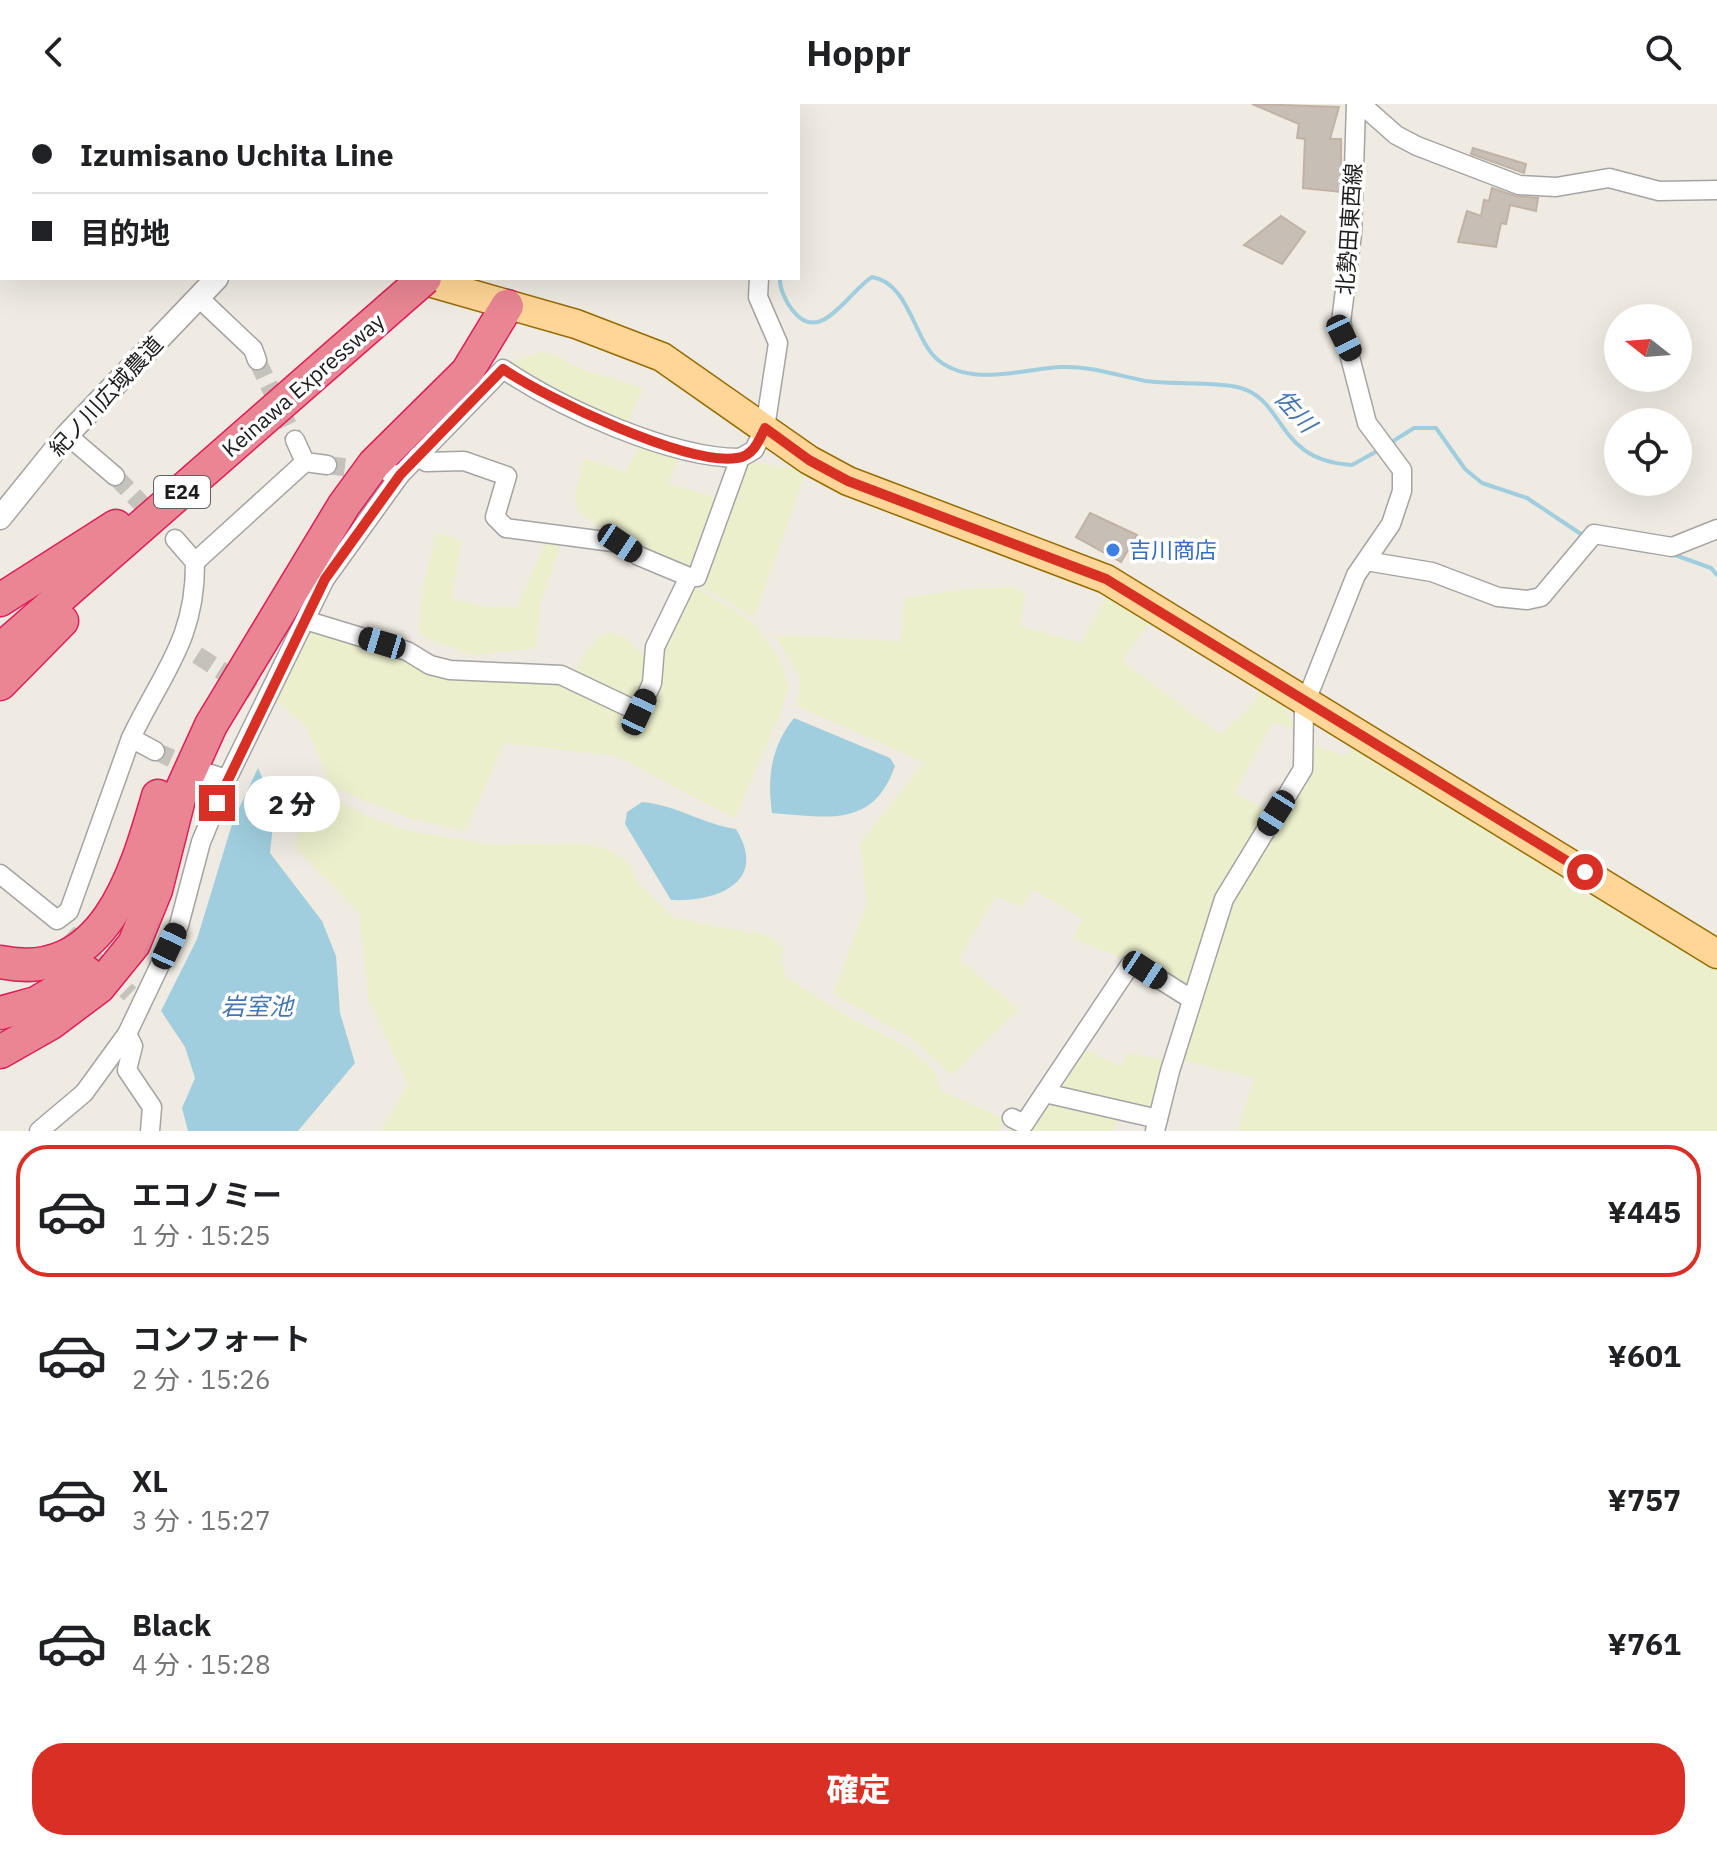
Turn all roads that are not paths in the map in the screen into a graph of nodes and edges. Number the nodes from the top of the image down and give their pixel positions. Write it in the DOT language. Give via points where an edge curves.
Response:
graph roads {
  1 [pos="1358,104"];
  2 [pos="1717,190"];
  3 [pos="215,280"];
  4 [pos="422,280"];
  5 [pos="423,280"];
  6 [pos="759,280"];
  7 [pos="198,297"];
  8 [pos="507,306"];
  9 [pos="364,332"];
  10 [pos="257,360"];
  11 [pos="765,428"];
  12 [pos="67,435"];
  13 [pos="242,440"];
  14 [pos="295,440"];
  15 [pos="418,456"];
  16 [pos="740,458"];
  17 [pos="305,462"];
  18 [pos="327,465"];
  19 [pos="115,476"];
  20 [pos="0,518"];
  21 [pos="1717,529"];
  22 [pos="175,539"];
  23 [pos="1366,561"];
  24 [pos="195,562"];
  25 [pos="689,577"];
  26 [pos="0,600"];
  27 [pos="305,620"];
  28 [pos="0,650"];
  29 [pos="0,684"];
  30 [pos="1306,701"];
  31 [pos="131,738"];
  32 [pos="155,751"];
  33 [pos="201,771"];
  34 [pos="227,779"];
  35 [pos="149,827"];
  36 [pos="0,874"];
  37 [pos="1717,954"];
  38 [pos="0,962"];
  39 [pos="1191,999"];
  40 [pos="79,1001"];
  41 [pos="0,1013"];
  42 [pos="0,1031"];
  43 [pos="127,1034"];
  44 [pos="0,1052"];
  45 [pos="1045,1093"];
  46 [pos="1012,1118"];
  47 [pos="1159,1127"];
  48 [pos="39,1131"];
  49 [pos="150,1131"];
  1 -- 2 [label="street" via="1417,146 1519,185 1556,187 1609,178 1659,191"];
  1 -- 23 [label="street, 北勢田東西線" via="1352,234 1341,322 1367,423 1402,470 1402,491 1391,524"];
  3 -- 7 [label="street, 紀ノ川広域農道"];
  4 -- 8 [label="main road"];
  5 -- 9 [label="highway, Keinawa Expressway / E24, bridge"];
  6 -- 11 [label="street" via="758,297 778,343"];
  7 -- 10 [label="street" via="253,349"];
  7 -- 12 [label="street, 紀ノ川広域農道"];
  8 -- 11 [label="main road" via="576,324 662,357"];
  8 -- 35 [label="highway" via="385,423 328,494 196,711 160,789"];
  8 -- 40 [label="highway" via="467,372 374,464 318,547 195,757 148,917 134,944 118,968"];
  9 -- 13 [label="highway, Keinawa Expressway / E24"];
  9 -- 26 [label="highway" via="184,477"];
  11 -- 16 [label="street" via="754,450"];
  11 -- 30 [label="main road" via="848,481 1106,579"];
  12 -- 19 [label="street"];
  12 -- 20 [label="street, 紀ノ川広域農道"];
  13 -- 28 [label="highway, Keinawa Expressway / E24"];
  13 -- 29 [label="highway"];
  14 -- 17 [label="street"];
  15 -- 16 [label="street" via="503,369 537,392 590,416 680,449"];
  15 -- 25 [label="street" via="426,462 464,461 507,476 495,517 506,528 620,543"];
  15 -- 27 [label="street" via="394,474 325,579"];
  16 -- 25 [label="street" via="703,566 697,577"];
  17 -- 18 [label="street"];
  17 -- 24 [label="street"];
  21 -- 23 [label="street" via="1672,547 1589,538 1541,597 1527,600 1498,597 1432,572"];
  22 -- 24 [label="street"];
  23 -- 30 [label="street, 北勢田東西線"];
  24 -- 31 [label="street" via="190,651"];
  25 -- 27 [label="street" via="655,647 652,683 639,712 561,675 450,670"];
  27 -- 34 [label="street" via="260,695"];
  30 -- 37 [label="main road"];
  30 -- 39 [label="street, 北勢田東西線" via="1303,769 1224,899"];
  31 -- 32 [label="street"];
  31 -- 36 [label="street" via="63,926"];
  33 -- 34 [label="street"];
  34 -- 43 [label="street" via="201,842 179,925 135,999"];
  35 -- 38 [label="highway" via="124,898 87,942 38,964"];
  35 -- 41 [label="highway" via="138,884 103,956 64,988"];
  39 -- 45 [label="street" via="1130,965"];
  39 -- 47 [label="street, 北勢田東西線"];
  40 -- 42 [label="highway"];
  40 -- 44 [label="highway"];
  43 -- 48 [label="street" via="84,1093"];
  43 -- 49 [label="street" via="133,1046 127,1070 152,1107"];
  45 -- 46 [label="street" via="1024,1124"];
  45 -- 47 [label="street"];
}
